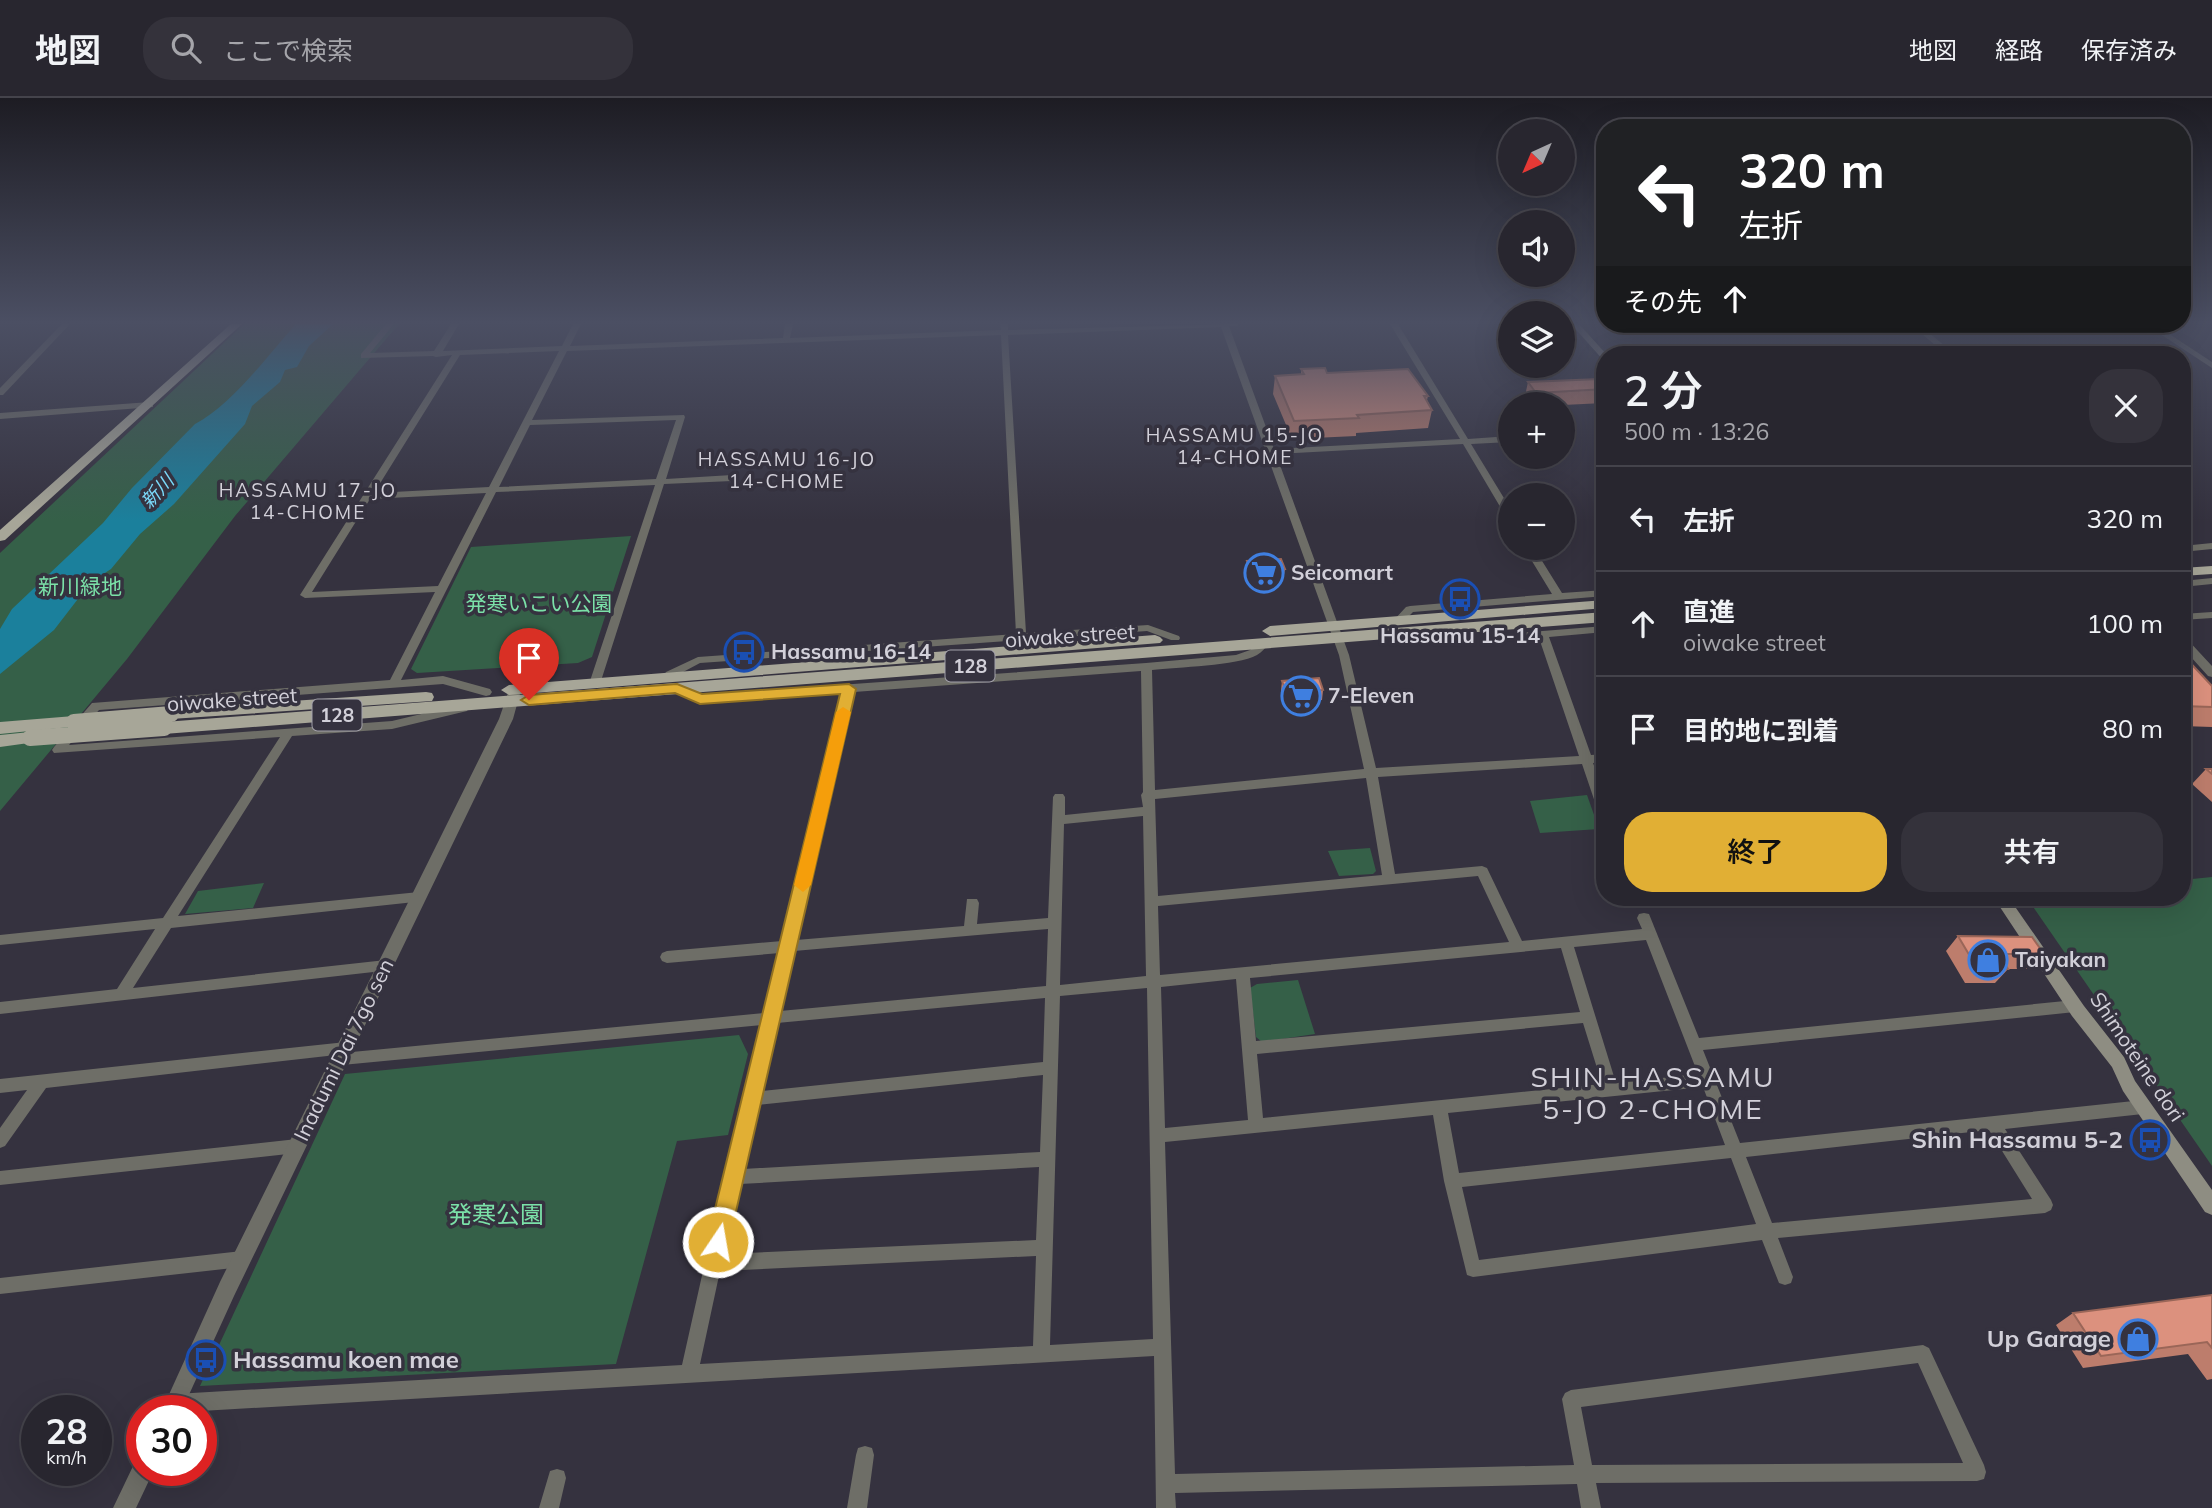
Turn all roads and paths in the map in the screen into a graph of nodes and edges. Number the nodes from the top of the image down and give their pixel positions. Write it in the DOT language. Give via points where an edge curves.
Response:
graph roads {
  1 [pos="151,390"];
  2 [pos="166,390"];
  3 [pos="434,390"];
  4 [pos="544,390"];
  5 [pos="1007,390"];
  6 [pos="1246,390"];
  7 [pos="1434,390"];
  8 [pos="134,405"];
  9 [pos="150,405"];
  10 [pos="0,416"];
  11 [pos="526,424"];
  12 [pos="1498,440"];
  13 [pos="1466,441"];
  14 [pos="1270,452"];
  15 [pos="732,478"];
  16 [pos="659,482"];
  17 [pos="492,491"];
  18 [pos="1498,495"];
  19 [pos="367,496"];
  20 [pos="0,521"];
  21 [pos="0,537"];
  22 [pos="2212,546"];
  23 [pos="2191,550"];
  24 [pos="2191,553"];
  25 [pos="2212,558"];
  26 [pos="1537,560"];
  27 [pos="2212,570"];
  28 [pos="2191,571"];
  29 [pos="2212,582"];
  30 [pos="2191,583"];
  31 [pos="443,589"];
  32 [pos="1596,594"];
  33 [pos="1558,596"];
  34 [pos="1596,605"];
  35 [pos="2212,615"];
  36 [pos="2191,616"];
  37 [pos="1596,618"];
  38 [pos="1398,621"];
  39 [pos="1474,627"];
  40 [pos="1596,630"];
  41 [pos="1335,632"];
  42 [pos="1543,634"];
  43 [pos="1021,636"];
  44 [pos="1175,638"];
  45 [pos="1264,643"];
  46 [pos="2191,649"];
  47 [pos="1146,667"];
  48 [pos="2210,668"];
  49 [pos="596,681"];
  50 [pos="674,682"];
  51 [pos="394,683"];
  52 [pos="849,689"];
  53 [pos="513,695"];
  54 [pos="485,698"];
  55 [pos="167,721"];
  56 [pos="0,728"];
  57 [pos="289,732"];
  58 [pos="0,741"];
  59 [pos="1596,758"];
  60 [pos="1587,759"];
  61 [pos="1371,773"];
  62 [pos="1596,785"];
  63 [pos="1059,797"];
  64 [pos="1147,803"];
  65 [pos="1059,820"];
  66 [pos="1389,880"];
  67 [pos="419,897"];
  68 [pos="1151,902"];
  69 [pos="972,903"];
  70 [pos="2006,906"];
  71 [pos="1644,918"];
  72 [pos="1055,923"];
  73 [pos="164,924"];
  74 [pos="970,930"];
  75 [pos="1650,934"];
  76 [pos="0,940"];
  77 [pos="1566,943"];
  78 [pos="789,947"];
  79 [pos="1519,948"];
  80 [pos="667,957"];
  81 [pos="386,966"];
  82 [pos="1243,975"];
  83 [pos="1152,982"];
  84 [pos="1052,991"];
  85 [pos="120,996"];
  86 [pos="2075,1006"];
  87 [pos="0,1008"];
  88 [pos="1587,1017"];
  89 [pos="772,1019"];
  90 [pos="1694,1045"];
  91 [pos="1250,1048"];
  92 [pos="344,1053"];
  93 [pos="1050,1068"];
  94 [pos="1706,1080"];
  95 [pos="41,1082"];
  96 [pos="0,1086"];
  97 [pos="1611,1090"];
  98 [pos="750,1099"];
  99 [pos="2143,1107"];
  100 [pos="1440,1108"];
  101 [pos="1993,1124"];
  102 [pos="1256,1125"];
  103 [pos="1156,1136"];
  104 [pos="0,1141"];
  105 [pos="297,1146"];
  106 [pos="1734,1151"];
  107 [pos="1047,1159"];
  108 [pos="732,1177"];
  109 [pos="0,1178"];
  110 [pos="1452,1181"];
  111 [pos="2212,1206"];
  112 [pos="1767,1231"];
  113 [pos="1045,1248"];
  114 [pos="242,1259"];
  115 [pos="713,1263"];
  116 [pos="1785,1277"];
  117 [pos="0,1286"];
  118 [pos="1162,1347"];
  119 [pos="1041,1354"];
  120 [pos="689,1374"];
  121 [pos="179,1395"];
  122 [pos="217,1404"];
  123 [pos="865,1455"];
  124 [pos="1584,1474"];
  125 [pos="557,1478"];
  126 [pos="1166,1483"];
  127 [pos="135,1486"];
  128 [pos="124,1508"];
  129 [pos="549,1508"];
  130 [pos="857,1508"];
  131 [pos="1166,1508"];
  132 [pos="1591,1508"];
  1 -- 8 [label="main road"];
  2 -- 9 [label="main road"];
  3 -- 19 [label="street"];
  4 -- 11 [label="street"];
  5 -- 43 [label="street"];
  6 -- 14 [label="street"];
  7 -- 13 [label="street"];
  8 -- 9 [label="street"];
  8 -- 10 [label="street"];
  8 -- 20 [label="main road"];
  9 -- 21 [label="main road"];
  11 -- 16 [label="street" via="681,417"];
  11 -- 17 [label="street"];
  12 -- 13 [label="street"];
  13 -- 14 [label="street"];
  13 -- 18 [label="street"];
  14 -- 41 [label="street"];
  15 -- 16 [label="street"];
  16 -- 17 [label="street"];
  16 -- 49 [label="street"];
  17 -- 19 [label="street"];
  17 -- 31 [label="street"];
  19 -- 31 [label="street" via="305,595"];
  22 -- 23 [label="street"];
  24 -- 25 [label="main road"];
  26 -- 33 [label="street"];
  27 -- 28 [label="main road"];
  29 -- 30 [label="street"];
  31 -- 51 [label="street"];
  32 -- 33 [label="street"];
  33 -- 38 [label="street" via="1410,609"];
  34 -- 38 [label="main road, 128"];
  35 -- 36 [label="street"];
  37 -- 39 [label="main road, 128"];
  38 -- 41 [label="main road, 128"];
  39 -- 41 [label="main road, 128"];
  39 -- 42 [label="street" via="1505,637"];
  40 -- 42 [label="street"];
  41 -- 44 [label="main road, 128"];
  41 -- 45 [label="main road, 128"];
  41 -- 61 [label="street"];
  42 -- 60 [label="street"];
  43 -- 44 [label="street" via="1148,628"];
  43 -- 50 [label="street" via="698,660"];
  44 -- 50 [label="main road, oiwake street / 128"];
  45 -- 47 [label="street" via="1254,653 1238,658"];
  45 -- 50 [label="main road, oiwake street / 128"];
  46 -- 48 [label="street"];
  47 -- 52 [label="street"];
  47 -- 64 [label="street"];
  49 -- 50 [label="main road, 128"];
  49 -- 53 [label="main road, 128"];
  50 -- 52 [label="street" via="700,699"];
  50 -- 53 [label="main road, oiwake street / 128"];
  51 -- 54 [label="street" via="443,680"];
  51 -- 57 [label="street" via="96,706 58,750"];
  52 -- 78 [label="street"];
  53 -- 54 [label="main road, oiwake street / 128"];
  53 -- 67 [label="street, Inadumi Dai 7go sen" via="506,719"];
  54 -- 55 [label="main road, oiwake street / 128"];
  54 -- 57 [label="street" via="393,725"];
  55 -- 56 [label="main road, oiwake street / 128, bridge"];
  55 -- 58 [label="main road, oiwake street / 128, bridge"];
  57 -- 73 [label="street"];
  59 -- 60 [label="street"];
  60 -- 61 [label="street"];
  60 -- 62 [label="street"];
  61 -- 64 [label="street"];
  61 -- 66 [label="street"];
  63 -- 65 [label="street"];
  64 -- 65 [label="street"];
  64 -- 68 [label="street"];
  65 -- 72 [label="street"];
  66 -- 68 [label="street"];
  66 -- 79 [label="street" via="1482,871"];
  67 -- 73 [label="street"];
  67 -- 81 [label="street, Inadumi Dai 7go sen"];
  68 -- 83 [label="street"];
  69 -- 74 [label="street"];
  70 -- 86 [label="main road, Shimoteine dori"];
  71 -- 75 [label="street"];
  72 -- 74 [label="street"];
  72 -- 84 [label="street"];
  73 -- 76 [label="street"];
  73 -- 85 [label="street"];
  74 -- 78 [label="street"];
  75 -- 77 [label="street"];
  75 -- 90 [label="street"];
  77 -- 79 [label="street"];
  77 -- 88 [label="street"];
  78 -- 80 [label="street"];
  78 -- 89 [label="street"];
  79 -- 82 [label="street"];
  81 -- 85 [label="street"];
  81 -- 92 [label="street, Inadumi Dai 7go sen"];
  82 -- 83 [label="street"];
  82 -- 91 [label="street"];
  83 -- 84 [label="street"];
  83 -- 103 [label="street"];
  84 -- 89 [label="street"];
  84 -- 93 [label="street"];
  85 -- 87 [label="street"];
  86 -- 90 [label="street"];
  86 -- 99 [label="main road, Shimoteine dori" via="2118,1062"];
  88 -- 91 [label="street"];
  88 -- 97 [label="street"];
  89 -- 92 [label="street"];
  89 -- 98 [label="street"];
  90 -- 94 [label="street"];
  91 -- 102 [label="street"];
  92 -- 95 [label="street"];
  92 -- 105 [label="street, Inadumi Dai 7go sen"];
  93 -- 98 [label="street"];
  93 -- 107 [label="street"];
  94 -- 97 [label="street"];
  94 -- 106 [label="street"];
  95 -- 96 [label="street"];
  95 -- 104 [label="street"];
  97 -- 100 [label="street"];
  98 -- 108 [label="street"];
  99 -- 101 [label="street"];
  99 -- 111 [label="main road, Shimoteine dori"];
  100 -- 102 [label="street"];
  100 -- 110 [label="street"];
  101 -- 106 [label="street"];
  101 -- 112 [label="street" via="2045,1205"];
  102 -- 103 [label="street"];
  103 -- 118 [label="street"];
  105 -- 109 [label="street"];
  105 -- 114 [label="street, Inadumi Dai 7go sen"];
  106 -- 110 [label="street"];
  106 -- 112 [label="street"];
  107 -- 108 [label="street"];
  107 -- 113 [label="street"];
  108 -- 115 [label="street"];
  110 -- 112 [label="street" via="1473,1269"];
  112 -- 116 [label="street"];
  113 -- 115 [label="street"];
  113 -- 119 [label="street"];
  114 -- 117 [label="street"];
  114 -- 121 [label="street, Inadumi Dai 7go sen"];
  115 -- 120 [label="street"];
  118 -- 119 [label="street"];
  118 -- 126 [label="street"];
  119 -- 120 [label="street"];
  120 -- 122 [label="street"];
  123 -- 130 [label="street"];
  124 -- 124 [label="street" via="1598,1474 1977,1472 1923,1354 1571,1399"];
  124 -- 126 [label="street"];
  124 -- 132 [label="street"];
  125 -- 129 [label="street"];
  126 -- 131 [label="street"];
  127 -- 128 [label="street"];
}
